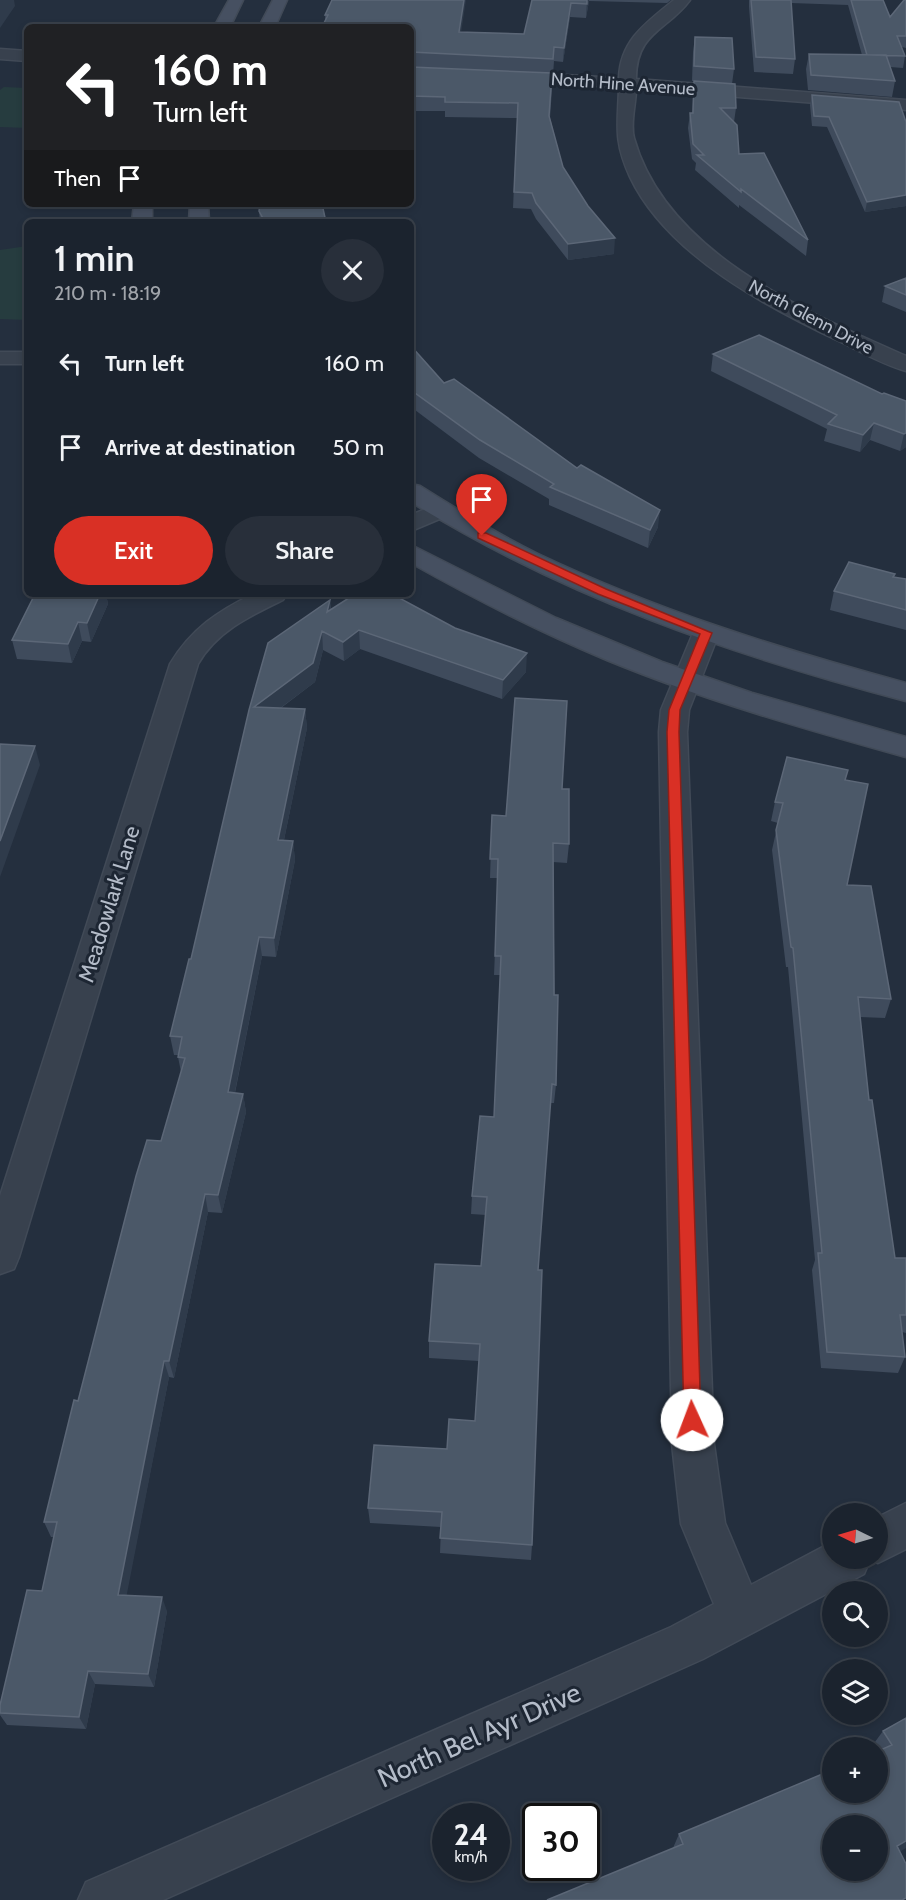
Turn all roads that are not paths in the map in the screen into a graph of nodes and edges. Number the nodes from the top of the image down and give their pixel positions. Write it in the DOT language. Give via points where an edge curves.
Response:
graph roads {
  1 [pos="236,0"];
  2 [pos="280,0"];
  3 [pos="683,0"];
  4 [pos="224,24"];
  5 [pos="268,24"];
  6 [pos="0,54"];
  7 [pos="24,56"];
  8 [pos="495,77"];
  9 [pos="628,83"];
  10 [pos="906,105"];
  11 [pos="0,358"];
  12 [pos="24,358"];
  13 [pos="906,364"];
  14 [pos="414,493"];
  15 [pos="440,510"];
  16 [pos="414,523"];
  17 [pos="414,555"];
  18 [pos="268,597"];
  19 [pos="706,633"];
  20 [pos="686,680"];
  21 [pos="906,693"];
  22 [pos="906,747"];
  23 [pos="0,1257"];
  24 [pos="906,1525"];
  25 [pos="888,1535"];
  26 [pos="827,1569"];
  27 [pos="741,1615"];
  28 [pos="104,1900"];
  1 -- 4 [label="street"];
  2 -- 5 [label="street"];
  3 -- 9 [label="street, North Glenn Drive" via="638,40 630,56"];
  6 -- 7 [label="street"];
  8 -- 9 [label="street, North Hine Avenue"];
  9 -- 10 [label="street, North Hine Avenue"];
  9 -- 13 [label="street, North Glenn Drive" via="625,137 636,170 661,209 684,234 712,259 785,307"];
  11 -- 12 [label="street"];
  14 -- 15 [label="street"];
  15 -- 16 [label="street"];
  15 -- 19 [label="street" via="482,536 602,592"];
  17 -- 20 [label="street" via="528,615"];
  18 -- 23 [label="street, Meadowlark Lane" via="202,635 184,664"];
  19 -- 20 [label="street"];
  19 -- 21 [label="street"];
  20 -- 22 [label="street"];
  20 -- 27 [label="street" via="675,710 673,732 693,1444 703,1524"];
  24 -- 25 [label="street"];
  26 -- 27 [label="street, North Bel Ayr Drive"];
  27 -- 28 [label="street, North Bel Ayr Drive" via="687,1643"];
}
